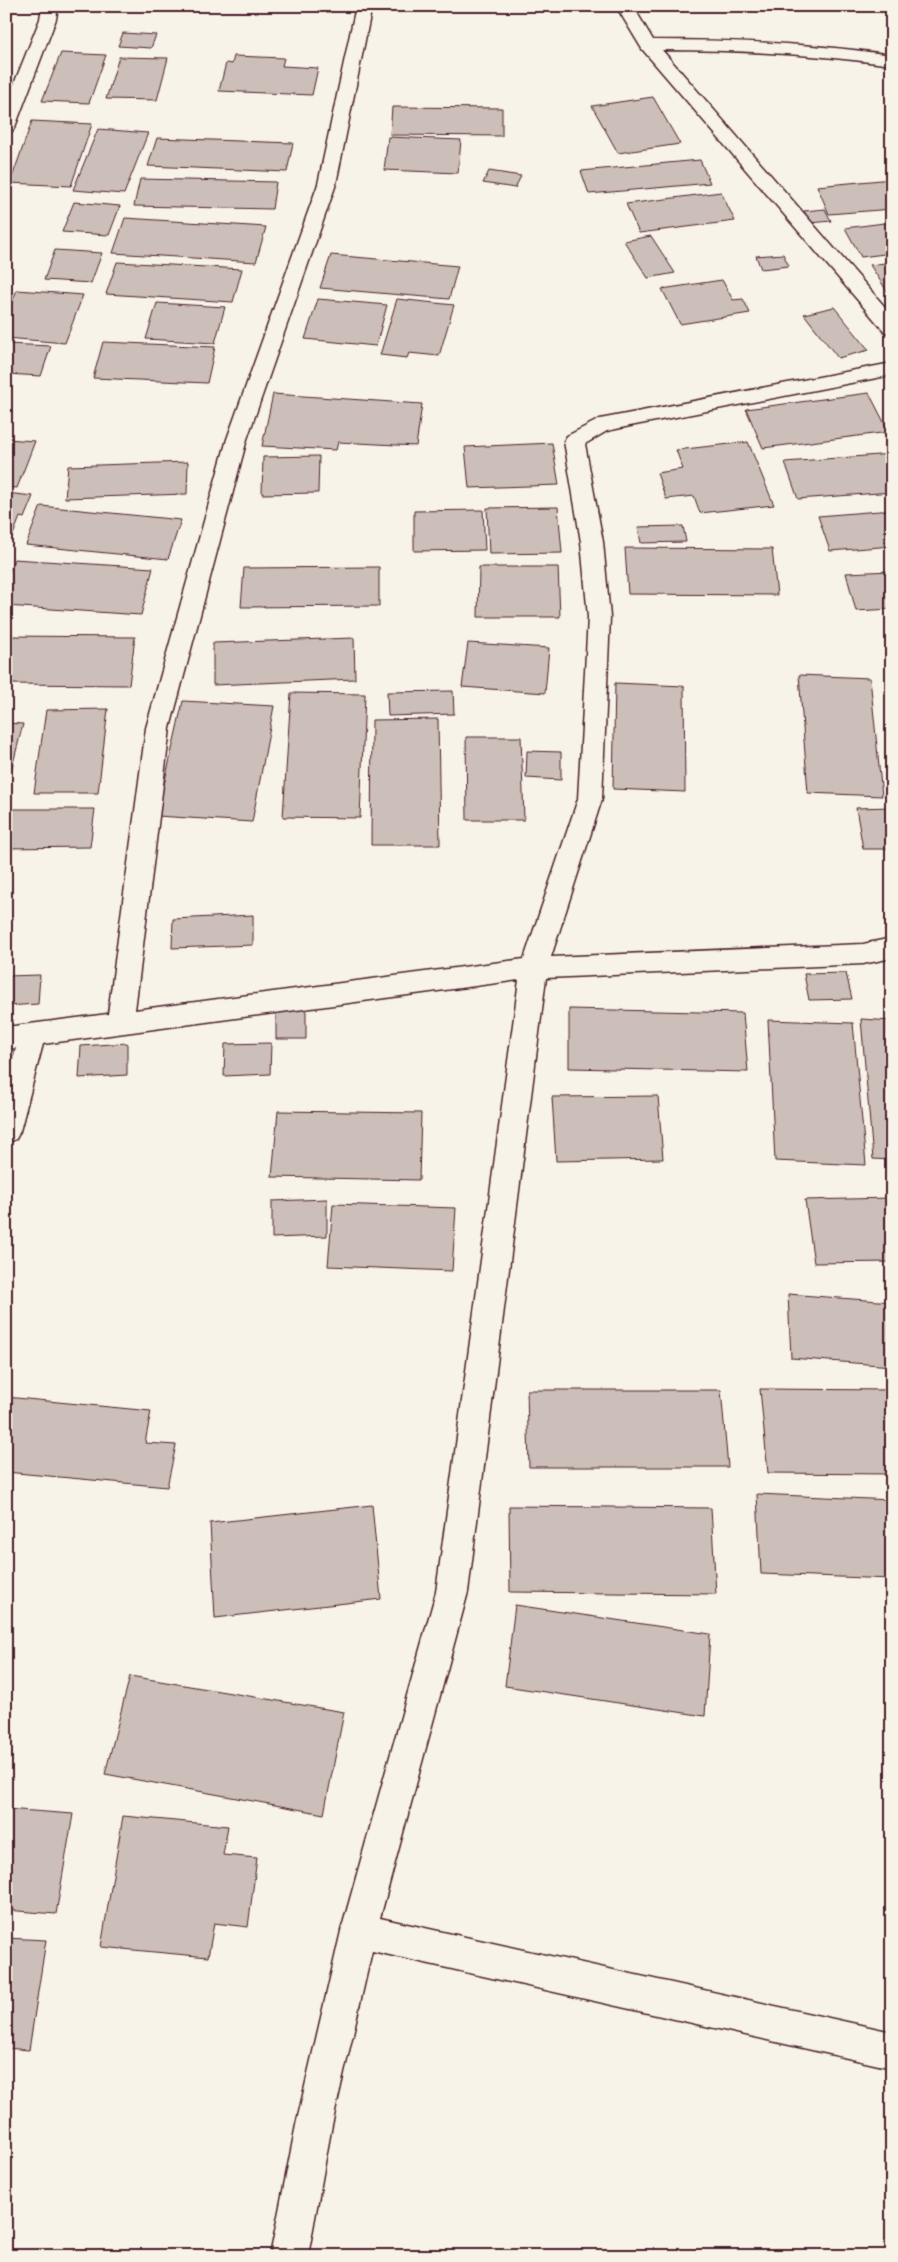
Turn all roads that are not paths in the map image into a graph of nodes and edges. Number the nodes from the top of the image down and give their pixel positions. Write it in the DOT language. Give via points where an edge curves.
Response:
graph roads {
  1 [pos="50,6"];
  2 [pos="364,6"];
  3 [pos="624,6"];
  4 [pos="648,45"];
  5 [pos="892,60"];
  6 [pos="6,127"];
  7 [pos="892,328"];
  8 [pos="892,369"];
  9 [pos="892,948"];
  10 [pos="534,968"];
  11 [pos="120,1022"];
  12 [pos="34,1034"];
  13 [pos="6,1038"];
  14 [pos="6,1131"];
  15 [pos="359,1931"];
  16 [pos="892,2050"];
  17 [pos="289,2256"];
  1 -- 6 [label="street"];
  2 -- 11 [label="street" via="327,184 237,439 158,728"];
  3 -- 4 [label="street"];
  4 -- 5 [label="street" via="744,45"];
  4 -- 7 [label="street"];
  8 -- 10 [label="street" via="630,419 600,426 574,441 592,542 599,617 590,800"];
  9 -- 10 [label="street" via="863,954"];
  10 -- 11 [label="street"];
  10 -- 15 [label="street" via="452,1592"];
  11 -- 12 [label="street"];
  12 -- 13 [label="street"];
  12 -- 14 [label="street"];
  15 -- 16 [label="street"];
  15 -- 17 [label="street" via="314,2125"];
}
